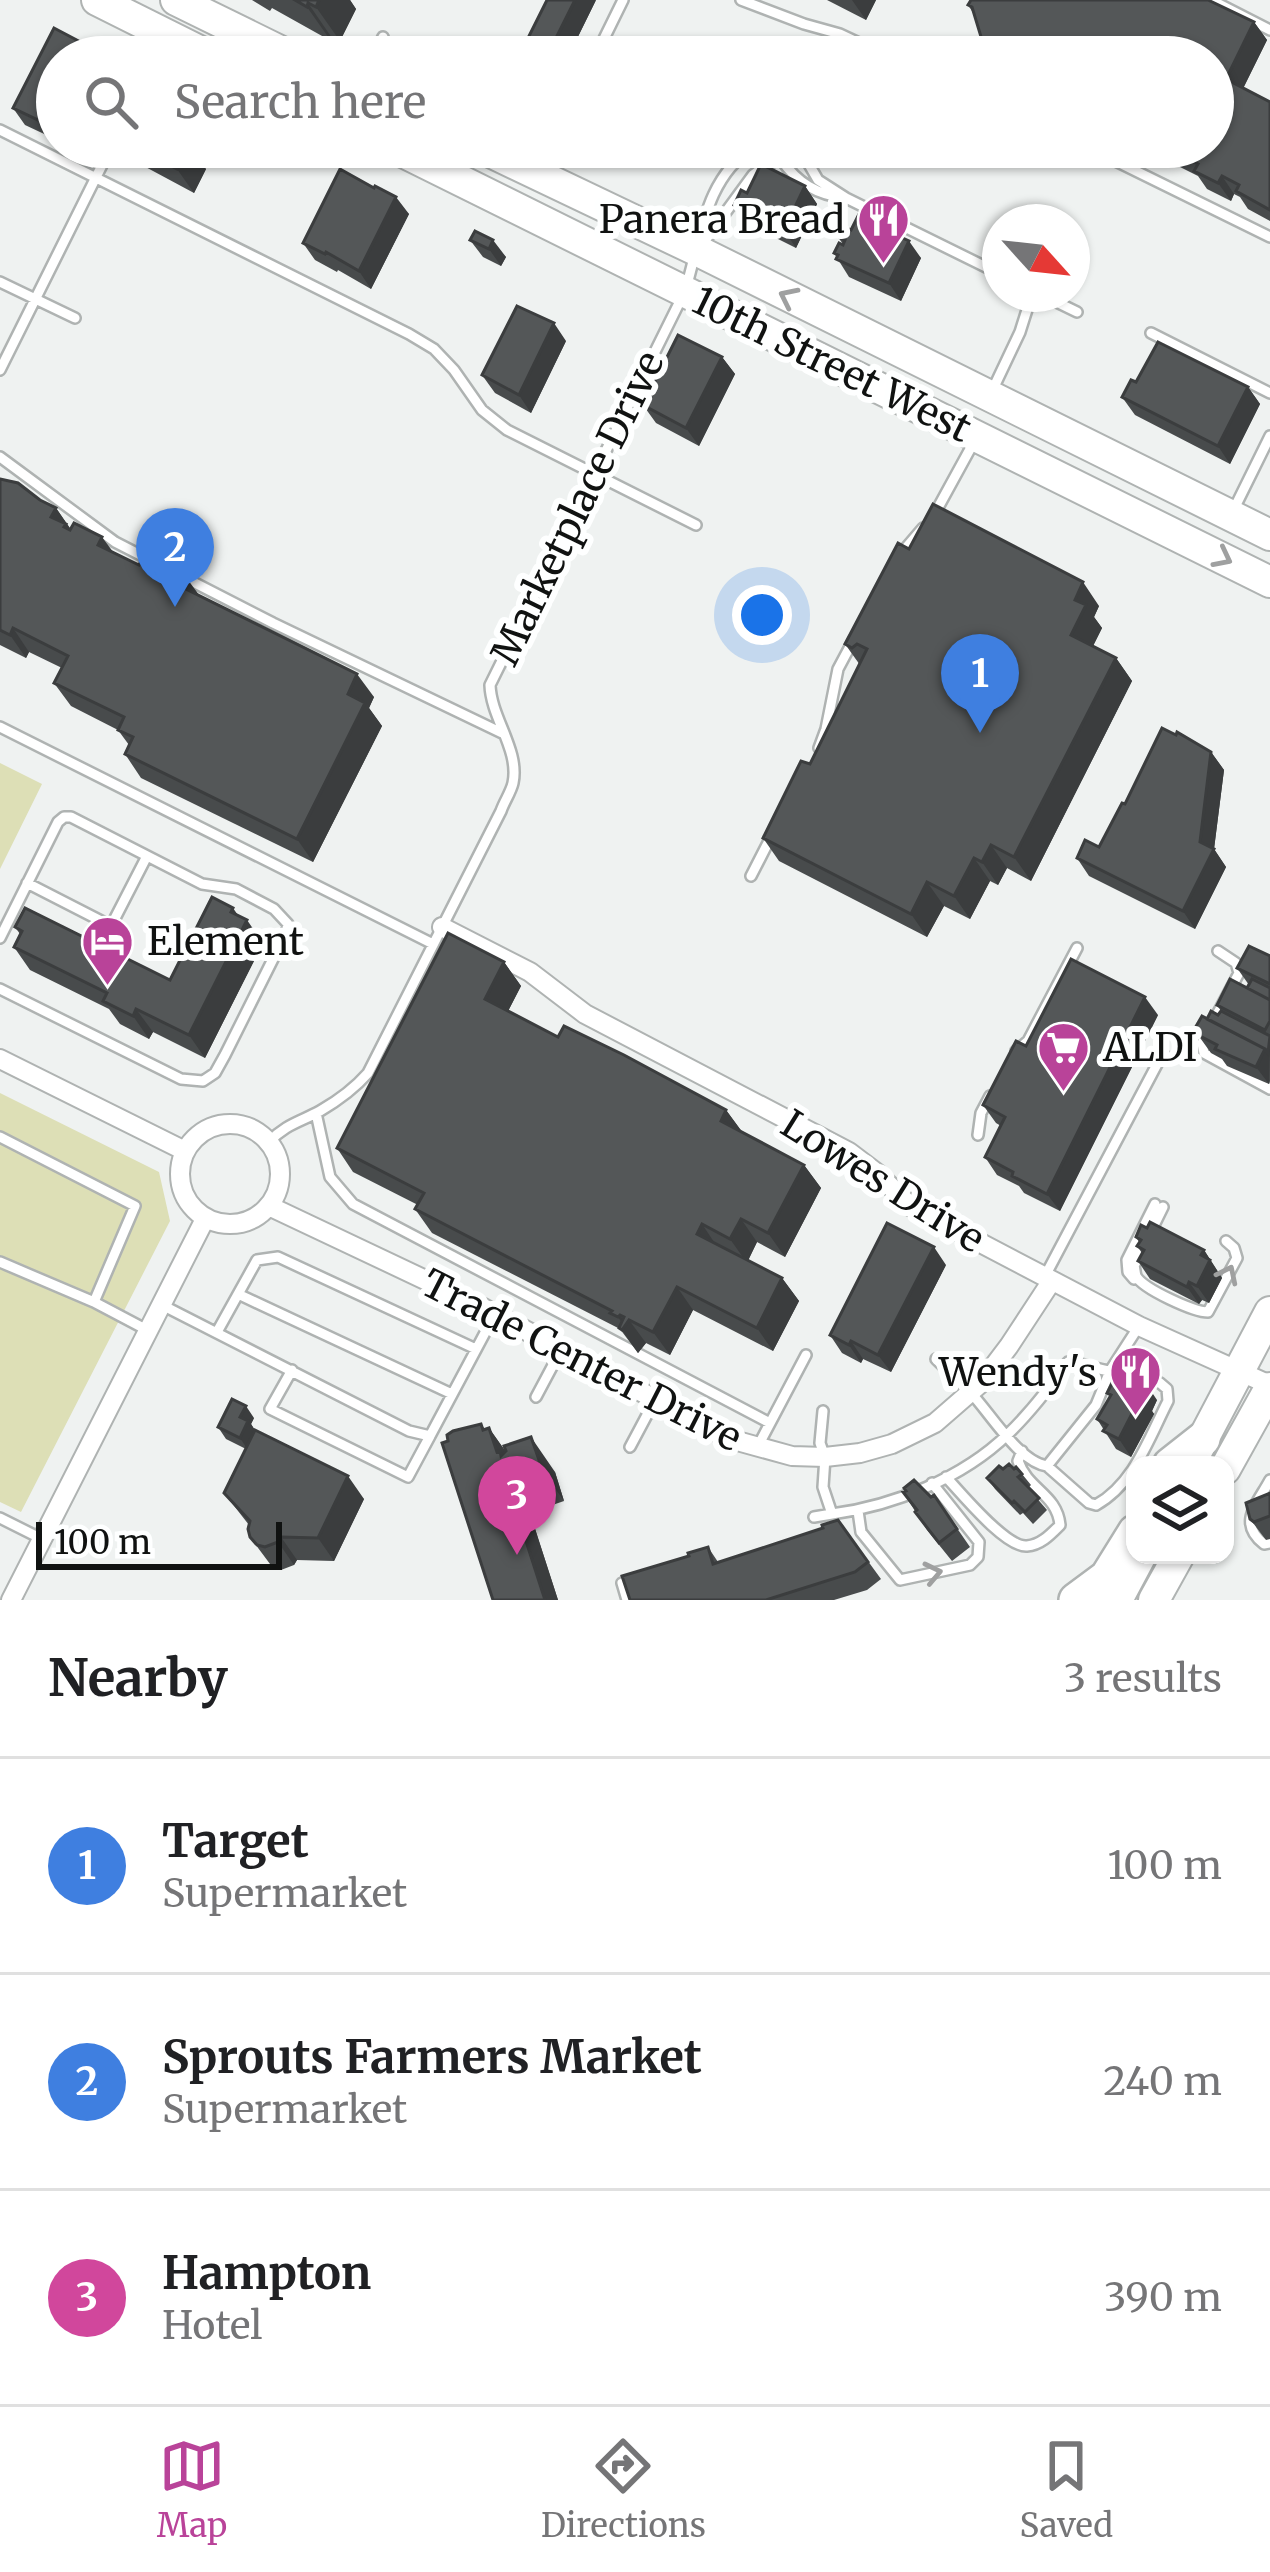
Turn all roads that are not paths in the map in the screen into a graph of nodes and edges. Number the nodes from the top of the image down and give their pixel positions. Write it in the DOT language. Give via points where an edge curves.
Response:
graph roads {
  1 [pos="98,0"];
  2 [pos="176,0"];
  3 [pos="623,0"];
  4 [pos="741,0"];
  5 [pos="1211,0"];
  6 [pos="1270,30"];
  7 [pos="156,36"];
  8 [pos="249,36"];
  9 [pos="605,36"];
  10 [pos="844,36"];
  11 [pos="0,130"];
  12 [pos="36,148"];
  13 [pos="76,168"];
  14 [pos="101,168"];
  15 [pos="436,168"];
  16 [pos="534,168"];
  17 [pos="730,168"];
  18 [pos="762,168"];
  19 [pos="788,168"];
  20 [pos="812,168"];
  21 [pos="1130,168"];
  22 [pos="96,178"];
  23 [pos="846,199"];
  24 [pos="1270,237"];
  25 [pos="698,251"];
  26 [pos="982,265"];
  27 [pos="0,282"];
  28 [pos="685,291"];
  29 [pos="35,299"];
  30 [pos="1028,312"];
  31 [pos="75,318"];
  32 [pos="1151,333"];
  33 [pos="839,367"];
  34 [pos="0,370"];
  35 [pos="1270,393"];
  36 [pos="989,396"];
  37 [pos="978,436"];
  38 [pos="1270,436"];
  39 [pos="0,457"];
  40 [pos="595,473"];
  41 [pos="1217,509"];
  42 [pos="696,525"];
  43 [pos="1270,536"];
  44 [pos="890,567"];
  45 [pos="1270,582"];
  46 [pos="861,625"];
  47 [pos="0,727"];
  48 [pos="502,733"];
  49 [pos="814,758"];
  50 [pos="774,831"];
  51 [pos="147,856"];
  52 [pos="751,876"];
  53 [pos="28,883"];
  54 [pos="438,935"];
  55 [pos="0,938"];
  56 [pos="1077,948"];
  57 [pos="1218,951"];
  58 [pos="0,989"];
  59 [pos="1014,1052"];
  60 [pos="1163,1052"];
  61 [pos="0,1059"];
  62 [pos="1270,1089"];
  63 [pos="992,1093"];
  64 [pos="316,1113"];
  65 [pos="978,1135"];
  66 [pos="0,1137"];
  67 [pos="269,1142"];
  68 [pos="185,1151"];
  69 [pos="269,1206"];
  70 [pos="1159,1206"];
  71 [pos="206,1219"];
  72 [pos="1226,1240"];
  73 [pos="0,1262"];
  74 [pos="1047,1280"];
  75 [pos="238,1294"];
  76 [pos="94,1302"];
  77 [pos="162,1306"];
  78 [pos="1270,1312"];
  79 [pos="495,1315"];
  80 [pos="1139,1326"];
  81 [pos="149,1330"];
  82 [pos="217,1332"];
  83 [pos="476,1349"];
  84 [pos="561,1350"];
  85 [pos="806,1354"];
  86 [pos="936,1359"];
  87 [pos="1112,1368"];
  88 [pos="292,1370"];
  89 [pos="1240,1372"];
  90 [pos="1270,1387"];
  91 [pos="452,1394"];
  92 [pos="971,1394"];
  93 [pos="536,1397"];
  94 [pos="655,1400"];
  95 [pos="823,1411"];
  96 [pos="770,1423"];
  97 [pos="430,1436"];
  98 [pos="1006,1436"];
  99 [pos="630,1447"];
  100 [pos="757,1449"];
  101 [pos="1022,1451"];
  102 [pos="1196,1452"];
  103 [pos="1232,1456"];
  104 [pos="825,1457"];
  105 [pos="1047,1466"];
  106 [pos="946,1477"];
  107 [pos="1270,1480"];
  108 [pos="932,1483"];
  109 [pos="858,1510"];
  110 [pos="832,1514"];
  111 [pos="814,1517"];
  112 [pos="0,1518"];
  113 [pos="42,1539"];
  114 [pos="1270,1543"];
  115 [pos="1126,1546"];
  116 [pos="1136,1564"];
  117 [pos="1174,1564"];
  118 [pos="641,1577"];
  119 [pos="11,1600"];
  120 [pos="627,1600"];
  121 [pos="1076,1600"];
  122 [pos="1117,1600"];
  123 [pos="1154,1600"];
  1 -- 7 [label="main road"];
  2 -- 8 [label="main road"];
  3 -- 9 [label="lane"];
  4 -- 10 [label="lane"];
  5 -- 6 [label="lane"];
  11 -- 12 [label="lane"];
  13 -- 22 [label="lane"];
  14 -- 22 [label="lane"];
  15 -- 28 [label="main road, 10th Street West"];
  16 -- 25 [label="main road, 10th Street West"];
  17 -- 25 [label="lane" via="706,207"];
  18 -- 25 [label="lane"];
  19 -- 23 [label="lane" via="806,186"];
  20 -- 23 [label="lane"];
  21 -- 24 [label="lane"];
  22 -- 29 [label="lane"];
  22 -- 40 [label="lane" via="409,334 432,348 507,430"];
  23 -- 26 [label="lane"];
  25 -- 28 [label="lane, Marketplace Drive"];
  36 -- 25 [label="main road, 10th Street West, one-way"];
  27 -- 29 [label="lane"];
  28 -- 33 [label="main road, 10th Street West"];
  28 -- 40 [label="lane, Marketplace Drive"];
  29 -- 31 [label="lane"];
  29 -- 34 [label="lane"];
  30 -- 36 [label="lane"];
  32 -- 35 [label="lane"];
  33 -- 36 [label="main road" via="901,376 956,400"];
  33 -- 37 [label="main road, 10th Street West"];
  36 -- 41 [label="main road, 10th Street West"];
  37 -- 41 [label="main road" via="1016,431 1130,487"];
  37 -- 44 [label="lane" via="936,512"];
  37 -- 45 [label="main road, 10th Street West, one-way"];
  38 -- 41 [label="lane"];
  39 -- 48 [label="lane" via="115,542"];
  40 -- 42 [label="lane"];
  40 -- 48 [label="lane, Marketplace Drive" via="490,685"];
  41 -- 43 [label="main road, 10th Street West"];
  46 -- 49 [label="lane" via="838,669"];
  47 -- 54 [label="lane"];
  48 -- 54 [label="lane, Marketplace Drive" via="514,781"];
  50 -- 52 [label="lane"];
  51 -- 53 [label="lane" via="64,817"];
  51 -- 53 [label="lane" via="111,926"];
  51 -- 58 [label="lane" via="210,887 236,889 288,924 215,1073 203,1081 181,1078"];
  53 -- 55 [label="lane"];
  54 -- 64 [label="lane, Marketplace Drive" via="368,1073"];
  54 -- 74 [label="street, Lowes Drive" via="530,972 585,1014 849,1151 910,1206"];
  56 -- 59 [label="lane" via="1028,1041"];
  57 -- 62 [label="lane" via="1239,973 1204,1053"];
  60 -- 74 [label="lane"];
  61 -- 68 [label="street"];
  63 -- 65 [label="lane"];
  64 -- 67 [label="lane, Marketplace Drive"];
  64 -- 96 [label="lane" via="330,1177 353,1204"];
  66 -- 76 [label="lane" via="135,1205"];
  67 -- 68 [label="street" via="226,1124 209,1128"];
  67 -- 69 [label="street" via="280,1175"];
  68 -- 71 [label="street" via="180,1186"];
  69 -- 71 [label="street" via="239,1224"];
  69 -- 79 [label="street, Trade Center Drive"];
  70 -- 72 [label="lane, one-way" via="1135,1262 1143,1284 1208,1312 1237,1258"];
  71 -- 77 [label="street"];
  73 -- 76 [label="lane"];
  74 -- 80 [label="street, Lowes Drive"];
  74 -- 92 [label="street, Trade Center Drive"];
  75 -- 82 [label="lane"];
  75 -- 83 [label="lane" via="257,1260 278,1257"];
  75 -- 91 [label="lane"];
  76 -- 81 [label="lane"];
  77 -- 81 [label="street"];
  77 -- 82 [label="lane"];
  78 -- 89 [label="main road"];
  79 -- 83 [label="lane"];
  79 -- 84 [label="street, Trade Center Drive"];
  80 -- 87 [label="lane"];
  80 -- 89 [label="street, Lowes Drive"];
  81 -- 113 [label="street"];
  82 -- 88 [label="lane"];
  83 -- 91 [label="lane"];
  84 -- 93 [label="lane"];
  84 -- 94 [label="street, Trade Center Drive"];
  85 -- 96 [label="lane"];
  86 -- 92 [label="lane"];
  87 -- 98 [label="lane" via="1068,1362"];
  87 -- 105 [label="lane" via="1096,1405"];
  87 -- 105 [label="lane" via="1167,1389 1126,1481 1096,1505"];
  88 -- 97 [label="lane"];
  88 -- 97 [label="lane" via="270,1409 408,1477"];
  89 -- 90 [label="street, Lowes Drive"];
  89 -- 102 [label="main road"];
  90 -- 103 [label="main road"];
  91 -- 97 [label="lane"];
  92 -- 98 [label="lane"];
  92 -- 104 [label="street, Trade Center Drive" via="905,1438"];
  94 -- 99 [label="lane"];
  94 -- 100 [label="street, Trade Center Drive"];
  95 -- 104 [label="lane"];
  96 -- 100 [label="lane"];
  98 -- 101 [label="lane"];
  98 -- 106 [label="lane"];
  100 -- 104 [label="street, Trade Center Drive"];
  101 -- 105 [label="lane"];
  101 -- 106 [label="lane" via="1022,1473 1058,1508 1060,1526 1027,1547 998,1531"];
  104 -- 110 [label="lane"];
  106 -- 108 [label="lane"];
  107 -- 114 [label="lane" via="1249,1520 1255,1537"];
  108 -- 109 [label="lane"];
  109 -- 108 [label="lane, one-way" via="861,1532 900,1580 970,1565 979,1542"];
  109 -- 110 [label="lane"];
  110 -- 111 [label="lane"];
  112 -- 113 [label="lane"];
  113 -- 119 [label="street"];
  115 -- 121 [label="highway" via="1107,1577"];
  116 -- 122 [label="main road"];
  117 -- 123 [label="main road"];
  118 -- 120 [label="lane" via="622,1583"];
}
